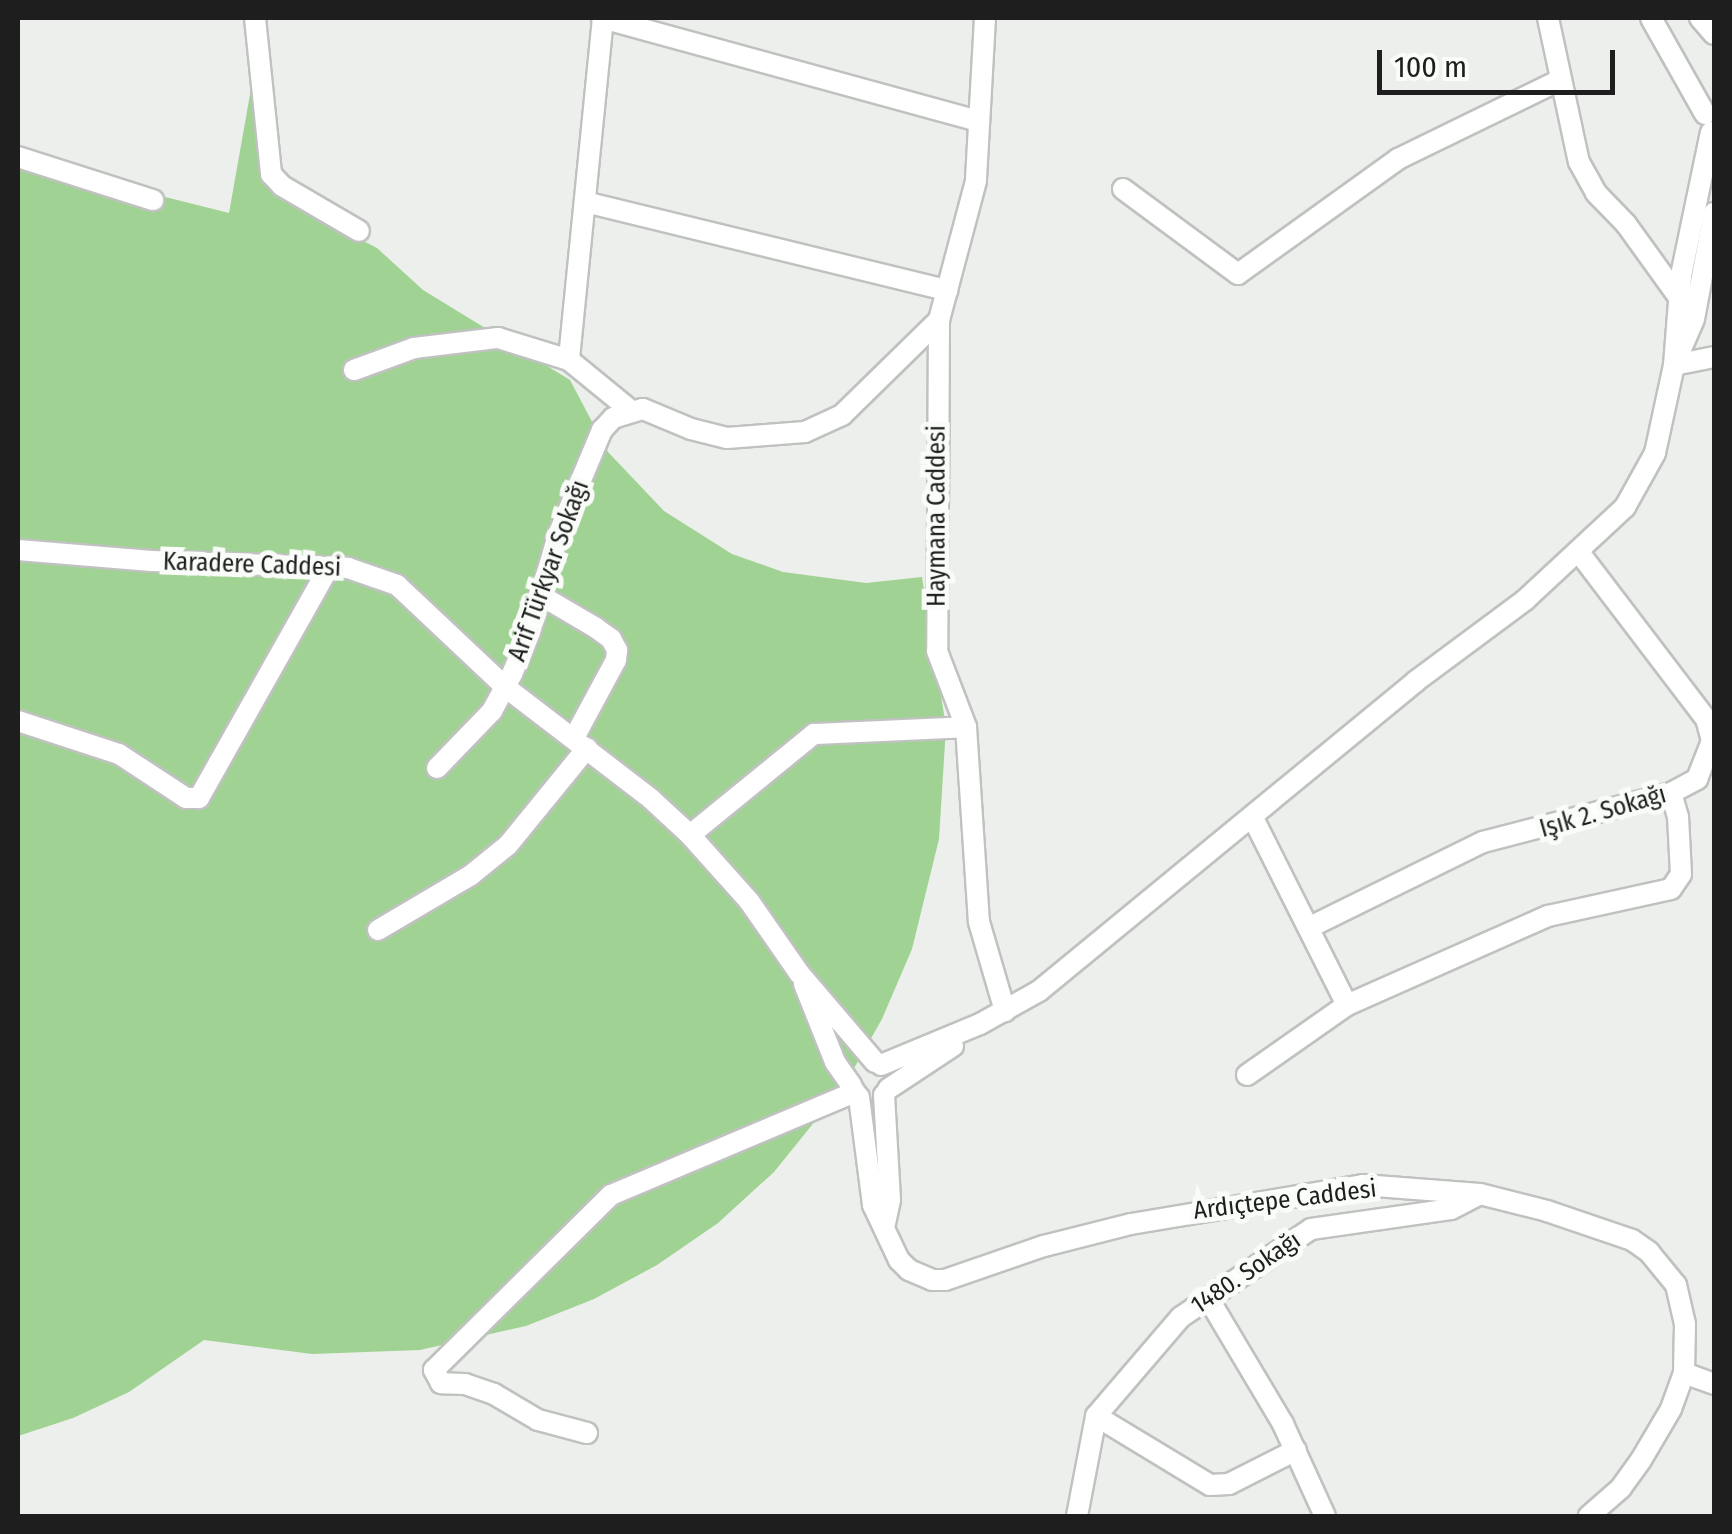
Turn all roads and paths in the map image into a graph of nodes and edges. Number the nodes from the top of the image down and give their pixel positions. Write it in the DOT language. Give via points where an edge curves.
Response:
graph roads {
  1 [pos="255,18"];
  2 [pos="602,18"];
  3 [pos="985,18"];
  4 [pos="1548,18"];
  5 [pos="1651,18"];
  6 [pos="1700,18"];
  7 [pos="1714,34"];
  8 [pos="1560,80"];
  9 [pos="1714,88"];
  10 [pos="979,121"];
  11 [pos="1710,127"];
  12 [pos="18,157"];
  13 [pos="1123,190"];
  14 [pos="153,200"];
  15 [pos="584,202"];
  16 [pos="1714,213"];
  17 [pos="358,231"];
  18 [pos="947,290"];
  19 [pos="1680,300"];
  20 [pos="939,320"];
  21 [pos="1714,357"];
  22 [pos="569,360"];
  23 [pos="1674,365"];
  24 [pos="354,370"];
  25 [pos="630,410"];
  26 [pos="18,550"];
  27 [pos="1578,550"];
  28 [pos="329,567"];
  29 [pos="540,595"];
  30 [pos="504,686"];
  31 [pos="18,721"];
  32 [pos="966,728"];
  33 [pos="581,743"];
  34 [pos="438,768"];
  35 [pos="1671,793"];
  36 [pos="1253,818"];
  37 [pos="690,835"];
  38 [pos="1310,927"];
  39 [pos="378,930"];
  40 [pos="799,973"];
  41 [pos="1346,1005"];
  42 [pos="1005,1011"];
  43 [pos="980,1024"];
  44 [pos="878,1063"];
  45 [pos="1247,1076"];
  46 [pos="855,1092"];
  47 [pos="886,1092"];
  48 [pos="1480,1194"];
  49 [pos="885,1223"];
  50 [pos="1208,1298"];
  51 [pos="1684,1373"];
  52 [pos="1714,1384"];
  53 [pos="1096,1416"];
  54 [pos="586,1433"];
  55 [pos="1296,1450"];
  56 [pos="1599,1513"];
  57 [pos="1077,1516"];
  58 [pos="1325,1516"];
  1 -- 17 [label="street" via="269,170 282,186"];
  2 -- 10 [label="street"];
  2 -- 15 [label="street"];
  3 -- 10 [label="street, Haymana Caddesi"];
  4 -- 8 [label="street"];
  5 -- 11 [label="street"];
  6 -- 7 [label="street"];
  8 -- 13 [label="street" via="1398,159 1238,274"];
  8 -- 19 [label="street" via="1586,178"];
  9 -- 11 [label="street"];
  10 -- 18 [label="street, Haymana Caddesi" via="976,182"];
  11 -- 19 [label="street"];
  12 -- 14 [label="street"];
  15 -- 18 [label="street"];
  15 -- 22 [label="street"];
  16 -- 23 [label="street" via="1694,319"];
  18 -- 20 [label="street, Haymana Caddesi"];
  19 -- 23 [label="street"];
  20 -- 25 [label="street" via="842,415 805,432 727,438 659,412"];
  20 -- 32 [label="street, Haymana Caddesi" via="937,651"];
  21 -- 23 [label="street"];
  22 -- 24 [label="street" via="498,338 414,348"];
  22 -- 25 [label="street"];
  23 -- 27 [label="street" via="1655,453 1625,508"];
  25 -- 29 [label="street, Arif Türkyar Sokağı" via="602,430"];
  26 -- 28 [label="street, Karadere Caddesi"];
  27 -- 35 [label="street, Işık 2. Sokağı" via="1711,730 1706,766"];
  27 -- 36 [label="street"];
  28 -- 30 [label="street, Karadere Caddesi" via="397,585"];
  28 -- 31 [label="street" via="200,798 186,798 119,754"];
  29 -- 30 [label="street, Arif Türkyar Sokağı" via="523,652"];
  29 -- 33 [label="street" via="611,638 617,650"];
  30 -- 33 [label="street, Karadere Caddesi"];
  30 -- 34 [label="street, Arif Türkyar Sokağı" via="492,711"];
  32 -- 37 [label="street" via="814,734"];
  32 -- 42 [label="street, Haymana Caddesi" via="980,922"];
  33 -- 37 [label="street, Karadere Caddesi"];
  33 -- 39 [label="street" via="508,845"];
  35 -- 38 [label="street, Işık 2. Sokağı" via="1484,842"];
  35 -- 41 [label="street" via="1681,874 1671,889 1548,916"];
  36 -- 38 [label="street"];
  36 -- 42 [label="street" via="1039,991"];
  37 -- 40 [label="street, Karadere Caddesi" via="749,900"];
  38 -- 41 [label="street"];
  40 -- 44 [label="street"];
  40 -- 46 [label="street" via="835,1062"];
  41 -- 45 [label="street"];
  42 -- 43 [label="street"];
  43 -- 44 [label="street"];
  43 -- 47 [label="street"];
  44 -- 46 [label="street" via="856,1067"];
  44 -- 47 [label="street" via="889,1076"];
  46 -- 47 [label="street" via="872,1100"];
  46 -- 49 [label="street, Ardıçtepe Caddesi" via="873,1205"];
  46 -- 54 [label="street" via="612,1195 434,1370 441,1383 494,1394 538,1420"];
  47 -- 49 [label="street"];
  48 -- 49 [label="street, Ardıçtepe Caddesi" via="1363,1185 1221,1207 1088,1234 945,1280 909,1270"];
  48 -- 50 [label="street, 1480. Sokağı" via="1451,1210 1311,1229"];
  48 -- 51 [label="street, Ardıçtepe Caddesi" via="1610,1230 1649,1252 1682,1302"];
  50 -- 53 [label="street, 1480. Sokağı" via="1181,1316"];
  50 -- 55 [label="street"];
  51 -- 52 [label="street"];
  51 -- 56 [label="street, Ardıçtepe Caddesi" via="1658,1434"];
  53 -- 55 [label="street" via="1210,1485 1230,1484"];
  53 -- 57 [label="street, 1480. Sokağı"];
  55 -- 58 [label="street"];
}
